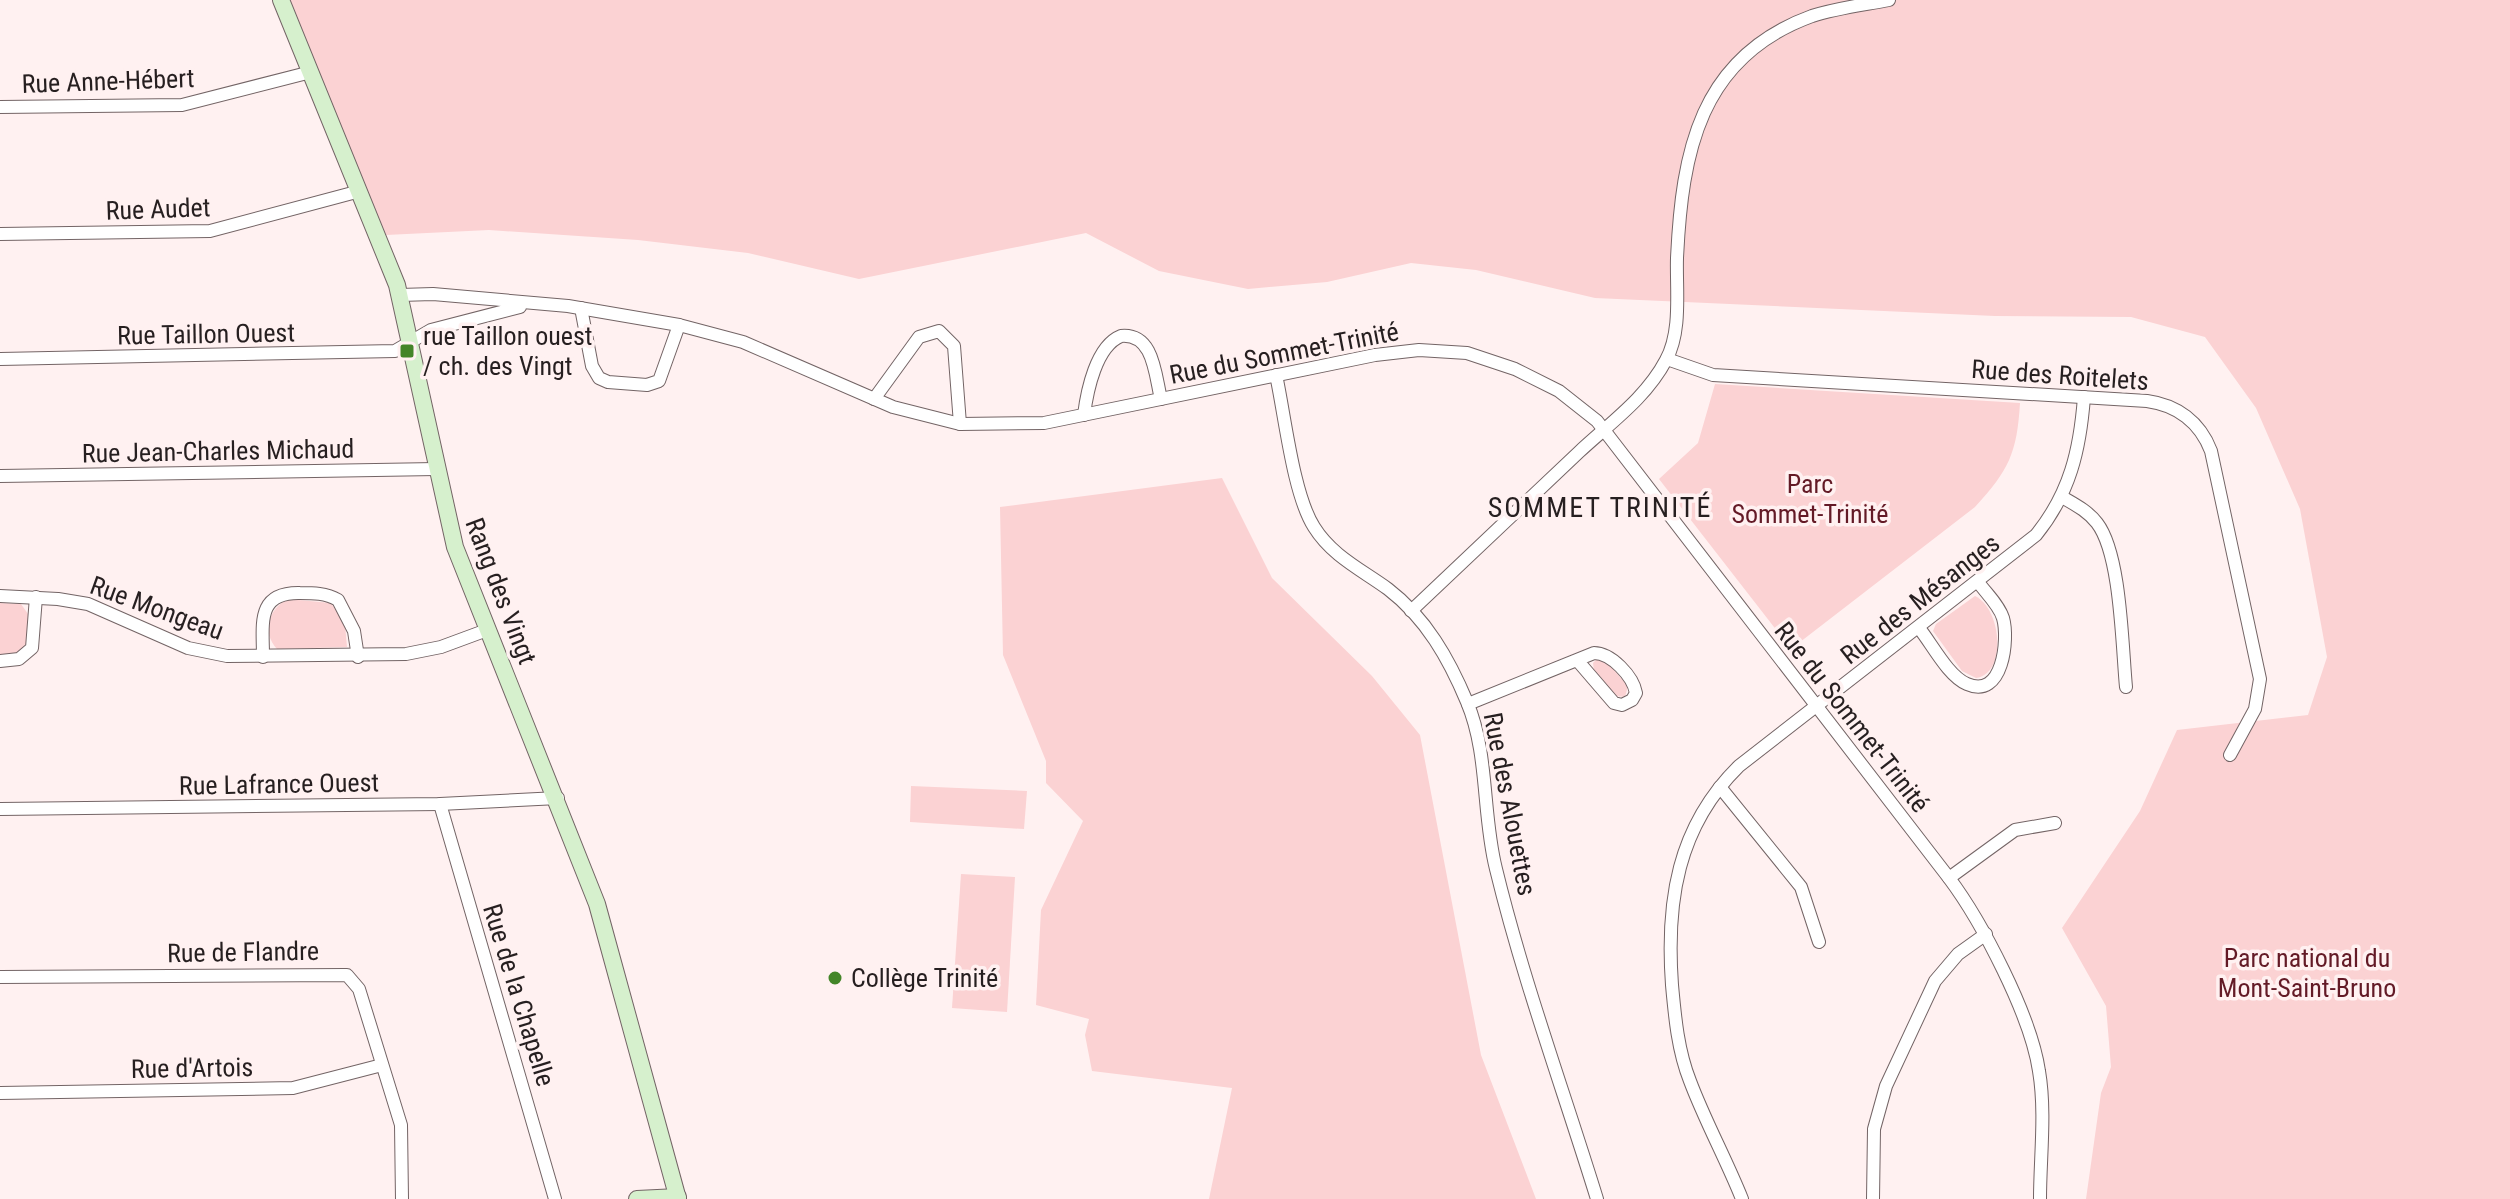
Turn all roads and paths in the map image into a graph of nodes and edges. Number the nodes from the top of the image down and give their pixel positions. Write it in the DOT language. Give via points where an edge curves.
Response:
graph roads {
  1 [pos="281,0"];
  2 [pos="1889,0"];
  3 [pos="311,72"];
  4 [pos="0,107"];
  5 [pos="360,191"];
  6 [pos="0,234"];
  7 [pos="400,295"];
  8 [pos="543,304"];
  9 [pos="581,308"];
  10 [pos="679,325"];
  11 [pos="411,344"];
  12 [pos="0,359"];
  13 [pos="1667,359"];
  14 [pos="1276,375"];
  15 [pos="2084,397"];
  16 [pos="874,399"];
  17 [pos="1161,399"];
  18 [pos="1084,415"];
  19 [pos="960,424"];
  20 [pos="1603,430"];
  21 [pos="436,469"];
  22 [pos="0,476"];
  23 [pos="2062,497"];
  24 [pos="1978,582"];
  25 [pos="0,596"];
  26 [pos="36,597"];
  27 [pos="1411,611"];
  28 [pos="1919,628"];
  29 [pos="487,630"];
  30 [pos="263,657"];
  31 [pos="358,657"];
  32 [pos="1577,660"];
  33 [pos="0,661"];
  34 [pos="2126,687"];
  35 [pos="1468,704"];
  36 [pos="1817,707"];
  37 [pos="2230,755"];
  38 [pos="1720,787"];
  39 [pos="558,798"];
  40 [pos="440,804"];
  41 [pos="0,809"];
  42 [pos="2055,823"];
  43 [pos="1949,878"];
  44 [pos="1986,934"];
  45 [pos="1819,942"];
  46 [pos="0,977"];
  47 [pos="382,1065"];
  48 [pos="0,1093"];
  49 [pos="678,1198"];
  50 [pos="402,1199"];
  51 [pos="555,1199"];
  52 [pos="637,1199"];
  53 [pos="1597,1199"];
  54 [pos="1742,1199"];
  55 [pos="1873,1199"];
  56 [pos="2040,1199"];
  1 -- 3 [label="street, Rang des Vingt"];
  2 -- 13 [label="street" via="1827,12 1785,29 1742,61 1709,101 1683,175 1675,325"];
  3 -- 4 [label="street, Rue Anne-Hébert" via="182,105"];
  3 -- 5 [label="street, Rang des Vingt"];
  5 -- 6 [label="street, Rue Audet" via="210,231"];
  5 -- 7 [label="street, Rang des Vingt"];
  7 -- 8 [label="street, Rue du Sommet-Trinité"];
  7 -- 11 [label="street, Rang des Vingt"];
  8 -- 9 [label="street, Rue du Sommet-Trinité"];
  8 -- 11 [label="street, Rue du Sommet-Trinité" via="431,330"];
  9 -- 10 [label="street, Rue du Sommet-Trinité"];
  9 -- 10 [label="street" via="593,370 608,382 659,381"];
  10 -- 16 [label="street, Rue du Sommet-Trinité" via="764,350"];
  11 -- 12 [label="street, Rue Taillon Ouest" via="358,354"];
  11 -- 21 [label="street, Rang des Vingt"];
  13 -- 15 [label="street, Rue des Roitelets" via="1713,375"];
  13 -- 20 [label="street" via="1646,389"];
  14 -- 17 [label="street, Rue du Sommet-Trinité"];
  14 -- 20 [label="street, Rue du Sommet-Trinité" via="1391,353 1467,353 1547,384 1579,405"];
  14 -- 27 [label="street, Rue des Alouettes" via="1304,505 1314,527 1337,553"];
  15 -- 23 [label="street, Rue des Mésanges" via="2078,454"];
  15 -- 37 [label="street, Rue des Roitelets" via="2167,406 2194,423 2209,445 2260,684 2255,709"];
  16 -- 19 [label="street, Rue du Sommet-Trinité"];
  16 -- 19 [label="street" via="919,337 939,331 954,346"];
  17 -- 18 [label="street, Rue du Sommet-Trinité"];
  17 -- 18 [label="street" via="1147,347 1136,337 1121,336 1106,347"];
  18 -- 19 [label="street, Rue du Sommet-Trinité" via="1020,425"];
  20 -- 27 [label="street"];
  20 -- 36 [label="street, Rue du Sommet-Trinité"];
  21 -- 22 [label="street, Rue Jean-Charles Michaud"];
  21 -- 29 [label="street, Rang des Vingt" via="462,569"];
  23 -- 24 [label="street, Rue des Mésanges" via="2031,540"];
  23 -- 34 [label="street" via="2090,516 2107,541 2119,601"];
  24 -- 28 [label="street, Rue des Mésanges"];
  24 -- 28 [label="street" via="2004,620 2002,663 1993,680 1979,686 1964,682"];
  25 -- 26 [label="street, Rue Mongeau"];
  26 -- 30 [label="street, Rue Mongeau" via="99,608 203,653"];
  26 -- 33 [label="street" via="32,648 19,659"];
  27 -- 35 [label="street, Rue des Alouettes" via="1445,655"];
  28 -- 36 [label="street, Rue des Mésanges"];
  29 -- 31 [label="street, Rue Mongeau" via="418,652"];
  29 -- 39 [label="street, Rang des Vingt"];
  30 -- 31 [label="street, Rue Mongeau"];
  30 -- 31 [label="street, Rue Mongeau" via="266,609 275,597 290,593 321,594 340,602 354,631"];
  32 -- 32 [label="street" via="1614,703 1632,700 1634,684 1608,655 1598,652"];
  32 -- 35 [label="street"];
  35 -- 53 [label="street, Rue des Alouettes" via="1482,760 1496,868"];
  36 -- 38 [label="street, Rue des Mésanges"];
  36 -- 43 [label="street, Rue du Sommet-Trinité"];
  38 -- 45 [label="street" via="1801,887"];
  38 -- 54 [label="street, Rue des Mésanges" via="1679,862 1669,935 1676,1031 1684,1065"];
  39 -- 40 [label="street, Rue Lafrance Ouest"];
  39 -- 49 [label="street, Rang des Vingt" via="609,941"];
  40 -- 41 [label="street, Rue Lafrance Ouest"];
  40 -- 51 [label="street, Rue de la Chapelle"];
  42 -- 43 [label="street" via="2015,830"];
  43 -- 44 [label="street, Rue du Sommet-Trinité"];
  44 -- 55 [label="street" via="1958,954 1935,981 1886,1086 1874,1129"];
  44 -- 56 [label="street, Rue du Sommet-Trinité" via="2039,1068"];
  46 -- 47 [label="street, Rue de Flandre" via="344,973 357,985"];
  47 -- 48 [label="street, Rue d'Artois" via="293,1088"];
  47 -- 50 [label="street, Rue de Flandre" via="402,1132"];
  49 -- 52 [label="street"];
}
